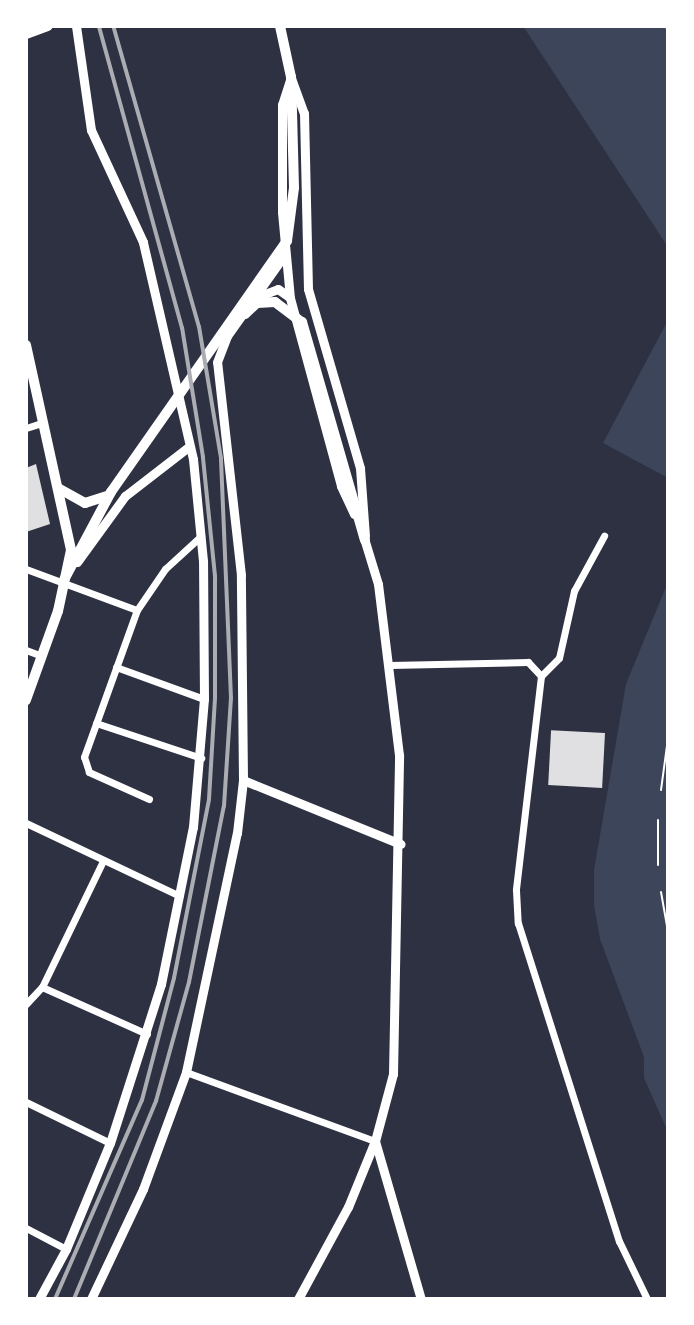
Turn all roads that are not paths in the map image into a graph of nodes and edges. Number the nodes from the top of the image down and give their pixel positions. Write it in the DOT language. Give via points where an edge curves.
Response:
graph roads {
  1 [pos="76,26"];
  2 [pos="280,26"];
  3 [pos="47,27"];
  4 [pos="26,34"];
  5 [pos="291,77"];
  6 [pos="285,254"];
  7 [pos="290,298"];
  8 [pos="254,299"];
  9 [pos="234,323"];
  10 [pos="26,345"];
  11 [pos="41,423"];
  12 [pos="26,428"];
  13 [pos="187,448"];
  14 [pos="57,487"];
  15 [pos="111,492"];
  16 [pos="201,536"];
  17 [pos="604,536"];
  18 [pos="365,540"];
  19 [pos="77,562"];
  20 [pos="26,569"];
  21 [pos="64,580"];
  22 [pos="137,610"];
  23 [pos="26,650"];
  24 [pos="42,656"];
  25 [pos="390,665"];
  26 [pos="116,667"];
  27 [pos="541,676"];
  28 [pos="204,699"];
  29 [pos="26,700"];
  30 [pos="96,723"];
  31 [pos="201,758"];
  32 [pos="243,780"];
  33 [pos="668,794"];
  34 [pos="149,799"];
  35 [pos="26,823"];
  36 [pos="401,844"];
  37 [pos="102,863"];
  38 [pos="668,886"];
  39 [pos="180,896"];
  40 [pos="42,987"];
  41 [pos="26,1004"];
  42 [pos="147,1034"];
  43 [pos="186,1072"];
  44 [pos="26,1102"];
  45 [pos="375,1141"];
  46 [pos="110,1143"];
  47 [pos="26,1228"];
  48 [pos="66,1249"];
  49 [pos="39,1299"];
  50 [pos="91,1299"];
  51 [pos="298,1299"];
  52 [pos="421,1299"];
  53 [pos="647,1299"];
  1 -- 13 [label="street" via="91,130 143,242 172,354"];
  2 -- 5 [label="main road"];
  3 -- 4 [label="main road"];
  5 -- 6 [label="street" via="282,105"];
  5 -- 9 [label="main road" via="294,188 287,241"];
  5 -- 18 [label="street" via="304,113 308,289 360,468"];
  6 -- 7 [label="street"];
  6 -- 8 [label="street"];
  7 -- 8 [label="street" via="278,289"];
  7 -- 18 [label="street" via="341,486"];
  8 -- 32 [label="street" via="227,336 217,362 241,575"];
  9 -- 15 [label="main road"];
  9 -- 18 [label="main road" via="257,303 275,302 296,313"];
  10 -- 11 [label="main road"];
  11 -- 12 [label="street"];
  11 -- 14 [label="main road"];
  13 -- 16 [label="street"];
  13 -- 19 [label="street" via="125,496"];
  14 -- 15 [label="main road" via="85,503"];
  14 -- 21 [label="main road" via="71,550"];
  15 -- 19 [label="main road"];
  16 -- 22 [label="street" via="165,569"];
  16 -- 28 [label="street"];
  17 -- 27 [label="street" via="574,591 559,658"];
  18 -- 25 [label="street"];
  19 -- 21 [label="main road"];
  20 -- 21 [label="street"];
  21 -- 22 [label="street"];
  21 -- 24 [label="main road"];
  22 -- 26 [label="street"];
  23 -- 24 [label="street"];
  24 -- 29 [label="main road"];
  25 -- 27 [label="street" via="528,662"];
  25 -- 36 [label="street"];
  26 -- 28 [label="street"];
  26 -- 30 [label="street"];
  27 -- 53 [label="street" via="516,890 518,923 619,1241"];
  28 -- 31 [label="street"];
  30 -- 31 [label="street"];
  30 -- 34 [label="street" via="84,757 86,769"];
  31 -- 39 [label="street"];
  32 -- 36 [label="street"];
  32 -- 43 [label="street" via="237,833"];
  33 -- 38 [label="street"];
  35 -- 37 [label="street"];
  36 -- 45 [label="street" via="393,1074"];
  37 -- 39 [label="street"];
  37 -- 40 [label="street"];
  39 -- 42 [label="street"];
  40 -- 41 [label="street"];
  40 -- 42 [label="street"];
  42 -- 46 [label="street"];
  43 -- 45 [label="street"];
  43 -- 50 [label="street" via="143,1189"];
  44 -- 46 [label="street"];
  45 -- 51 [label="street" via="348,1207"];
  45 -- 52 [label="street"];
  46 -- 48 [label="street"];
  47 -- 48 [label="street"];
  48 -- 49 [label="street"];
}
